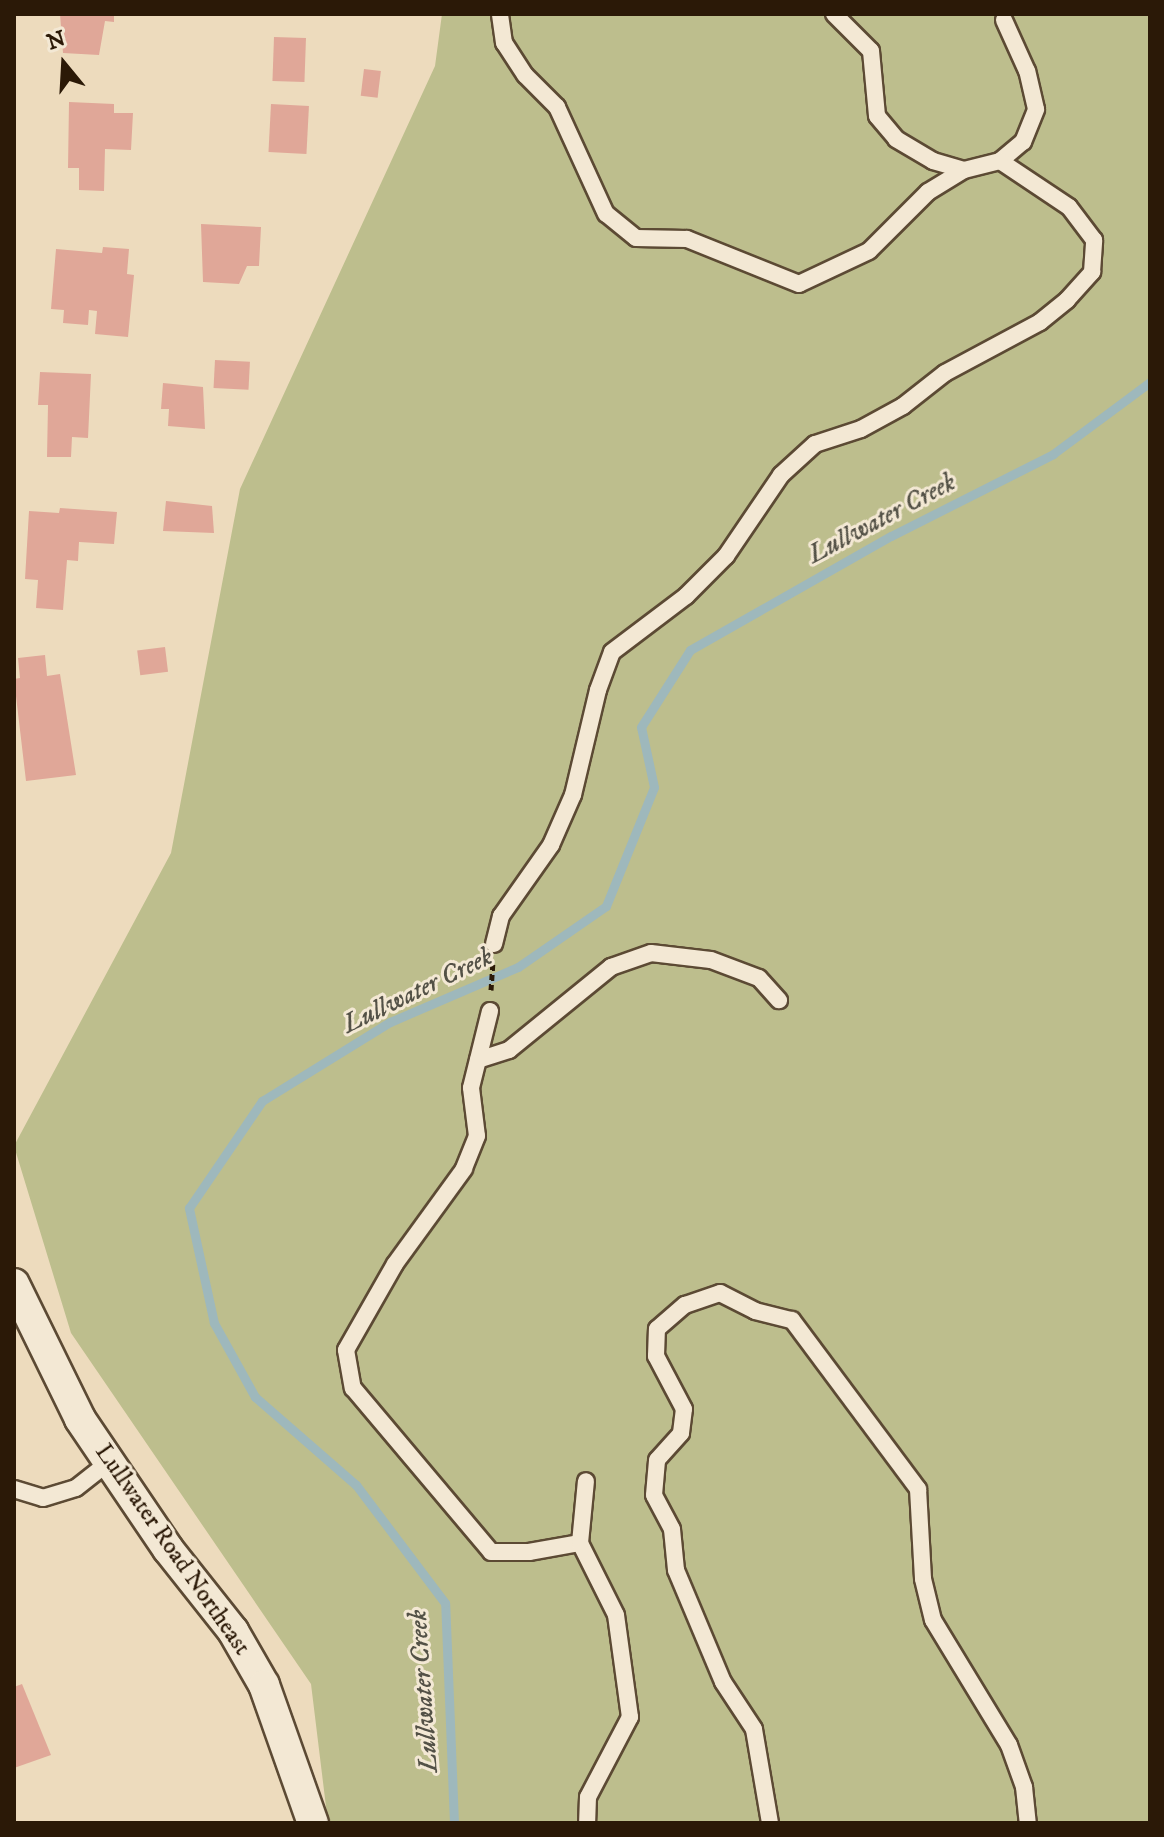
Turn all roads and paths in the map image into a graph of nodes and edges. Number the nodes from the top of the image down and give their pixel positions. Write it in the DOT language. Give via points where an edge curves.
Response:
graph roads {
  1 [pos="500,14"];
  2 [pos="834,14"];
  3 [pos="1004,20"];
  4 [pos="1000,161"];
  5 [pos="964,170"];
  6 [pos="494,944"];
  7 [pos="779,1000"];
  8 [pos="490,1011"];
  9 [pos="478,1060"];
  10 [pos="14,1284"];
  11 [pos="109,1462"];
  12 [pos="586,1481"];
  13 [pos="14,1489"];
  14 [pos="580,1543"];
  15 [pos="313,1823"];
  16 [pos="587,1823"];
  17 [pos="770,1823"];
  18 [pos="1028,1823"];
  1 -- 5 [label="lane" via="504,43 525,75 557,107 606,214 636,238 687,239 799,284 869,251 928,192"];
  2 -- 5 [label="lane" via="871,51 877,116 908,146"];
  3 -- 4 [label="lane" via="1027,71 1036,109 1023,142"];
  4 -- 5 [label="lane"];
  4 -- 6 [label="lane" via="1069,207 1094,240 1092,272 1040,322 945,373 903,406 861,429 815,444 781,475 726,556 686,596 612,652 573,795 551,845 501,916"];
  6 -- 8 [label="path"];
  7 -- 9 [label="lane" via="759,978 711,960 651,953 611,967 509,1050"];
  8 -- 9 [label="lane"];
  9 -- 14 [label="lane" via="471,1088 477,1136 464,1169 358,1322 346,1350 353,1388 491,1552"];
  10 -- 11 [label="street, Lullwater Road Northeast" via="42,1350"];
  11 -- 13 [label="lane" via="76,1488 43,1498"];
  11 -- 15 [label="street, Lullwater Road Northeast" via="233,1631 264,1685"];
  12 -- 14 [label="lane"];
  14 -- 16 [label="lane" via="616,1615 630,1717 588,1797"];
  17 -- 18 [label="lane" via="754,1729 723,1682 676,1570 672,1529 654,1495 657,1460 681,1433 684,1409 656,1356 657,1329 685,1305 720,1293 755,1311 792,1320 918,1489 923,1579 933,1620 1009,1745 1024,1787"];
}
